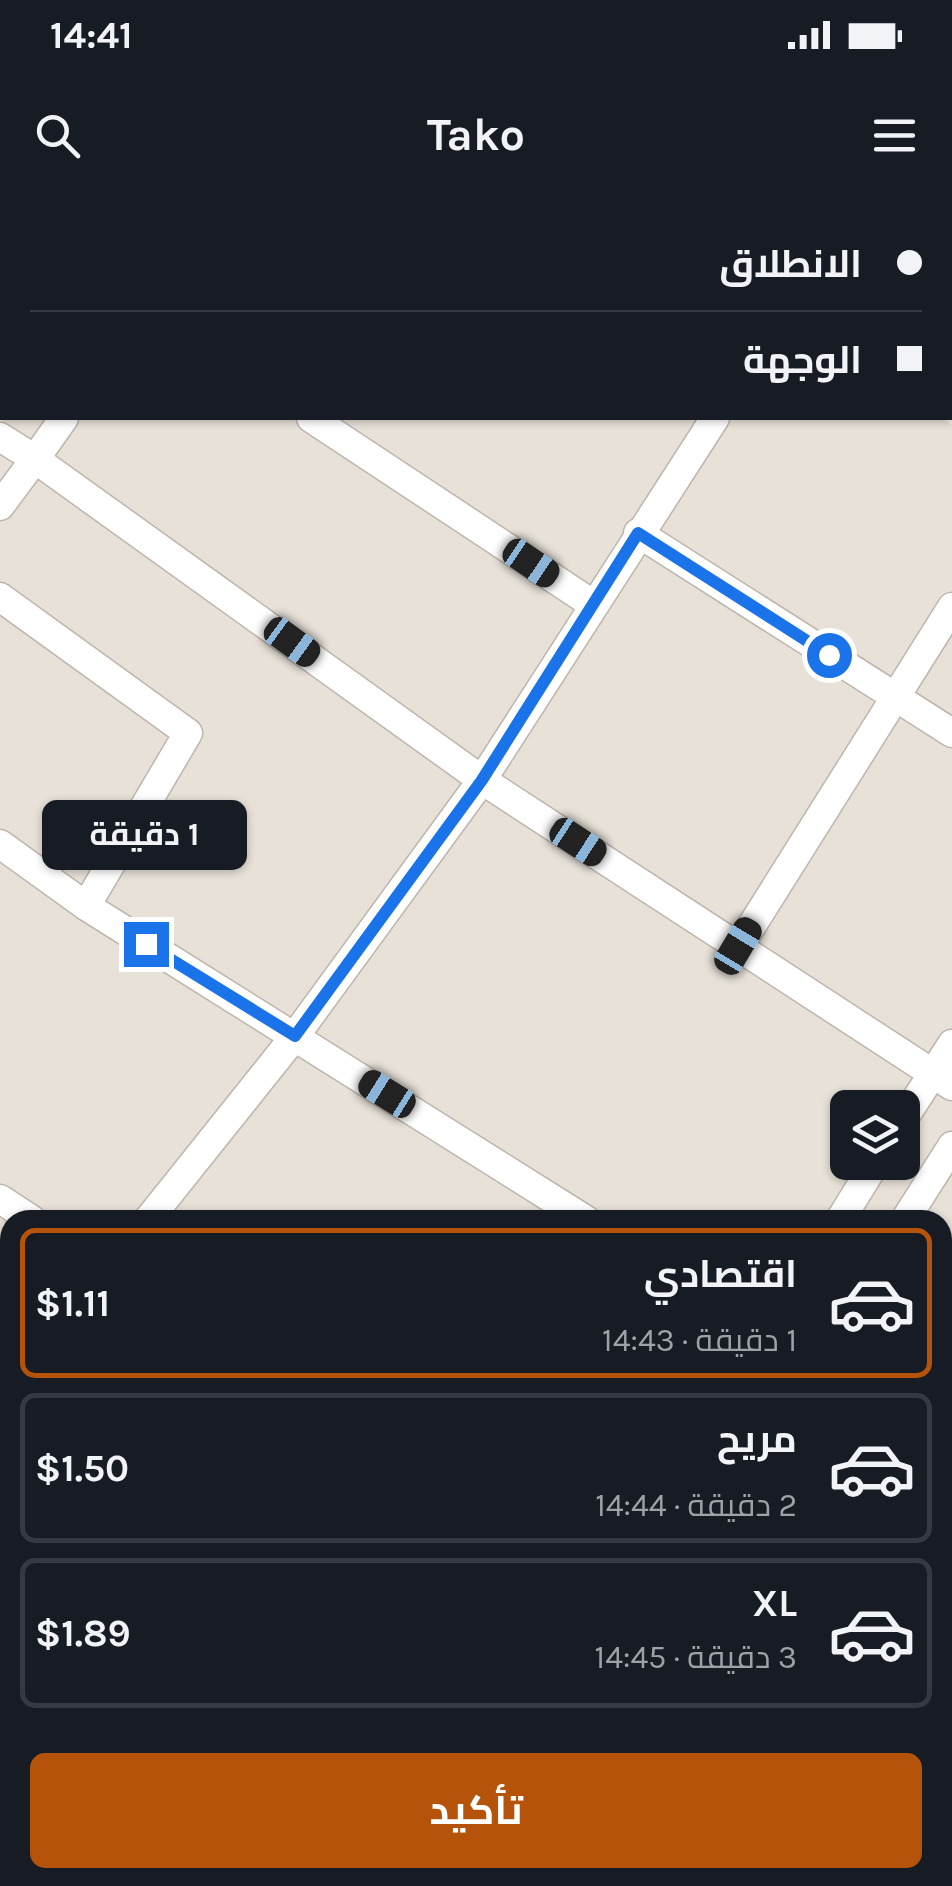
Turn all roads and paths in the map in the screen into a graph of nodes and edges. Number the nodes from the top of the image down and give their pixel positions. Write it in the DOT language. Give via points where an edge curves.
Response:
graph roads {
  1 [pos="63,420"];
  2 [pos="315,420"];
  3 [pos="714,420"];
  4 [pos="0,437"];
  5 [pos="35,459"];
  6 [pos="0,506"];
  7 [pos="638,533"];
  8 [pos="0,597"];
  9 [pos="594,605"];
  10 [pos="952,608"];
  11 [pos="893,696"];
  12 [pos="952,732"];
  13 [pos="482,780"];
  14 [pos="0,844"];
  15 [pos="86,906"];
  16 [pos="738,946"];
  17 [pos="295,1036"];
  18 [pos="952,1044"];
  19 [pos="942,1080"];
  20 [pos="920,1103"];
  21 [pos="952,1146"];
  22 [pos="865,1180"];
  23 [pos="156,1210"];
  24 [pos="564,1210"];
  25 [pos="846,1210"];
  26 [pos="910,1210"];
  1 -- 5 [label="street"];
  2 -- 9 [label="street"];
  3 -- 7 [label="street"];
  4 -- 5 [label="street"];
  5 -- 6 [label="street"];
  5 -- 13 [label="street"];
  7 -- 9 [label="street"];
  7 -- 11 [label="street"];
  8 -- 15 [label="street" via="188,733"];
  9 -- 13 [label="street"];
  10 -- 11 [label="street"];
  11 -- 12 [label="street"];
  11 -- 16 [label="street"];
  13 -- 16 [label="street"];
  13 -- 17 [label="street"];
  14 -- 15 [label="street"];
  15 -- 17 [label="street"];
  16 -- 19 [label="street"];
  17 -- 23 [label="street"];
  17 -- 24 [label="street"];
  18 -- 19 [label="street"];
  19 -- 20 [label="street"];
  21 -- 26 [label="street"];
  22 -- 25 [label="street"];
}
